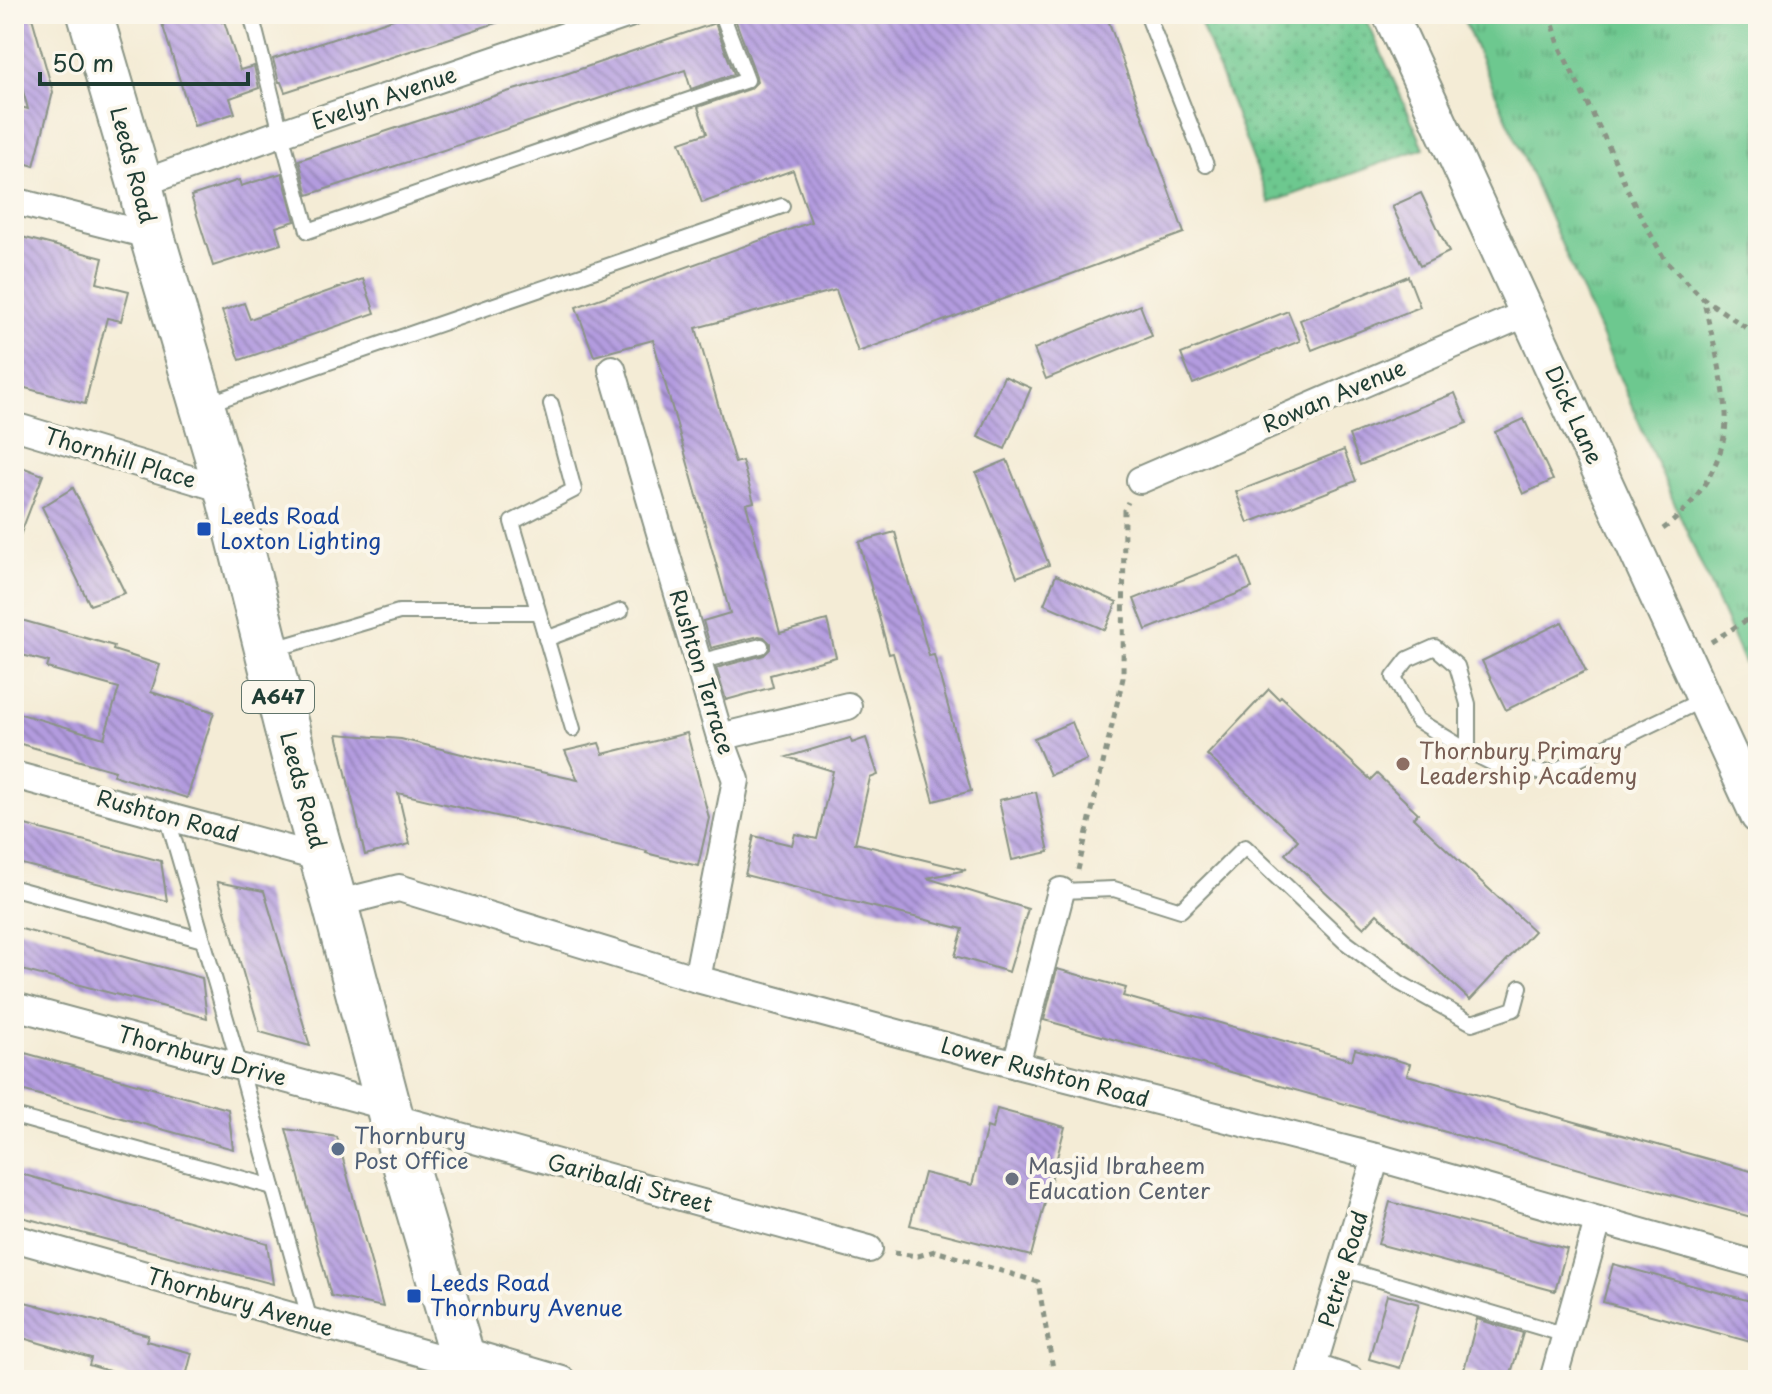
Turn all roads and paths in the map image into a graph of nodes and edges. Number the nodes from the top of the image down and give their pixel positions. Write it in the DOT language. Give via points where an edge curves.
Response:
graph roads {
  1 [pos="90,14"];
  2 [pos="629,14"];
  3 [pos="722,14"];
  4 [pos="1147,14"];
  5 [pos="1390,14"];
  6 [pos="1550,14"];
  7 [pos="254,15"];
  8 [pos="281,133"];
  9 [pos="1206,165"];
  10 [pos="140,184"];
  11 [pos="14,201"];
  12 [pos="782,206"];
  13 [pos="152,236"];
  14 [pos="1703,298"];
  15 [pos="1527,313"];
  16 [pos="1758,336"];
  17 [pos="612,369"];
  18 [pos="551,404"];
  19 [pos="202,406"];
  20 [pos="14,426"];
  21 [pos="1140,480"];
  22 [pos="227,490"];
  23 [pos="1663,529"];
  24 [pos="621,611"];
  25 [pos="538,612"];
  26 [pos="1758,613"];
  27 [pos="546,639"];
  28 [pos="1710,643"];
  29 [pos="761,646"];
  30 [pos="267,651"];
  31 [pos="698,662"];
  32 [pos="1704,699"];
  33 [pos="848,706"];
  34 [pos="573,729"];
  35 [pos="720,737"];
  36 [pos="1468,751"];
  37 [pos="14,775"];
  38 [pos="167,816"];
  39 [pos="1758,816"];
  40 [pos="321,858"];
  41 [pos="14,888"];
  42 [pos="1061,891"];
  43 [pos="335,904"];
  44 [pos="203,940"];
  45 [pos="697,979"];
  46 [pos="1520,987"];
  47 [pos="14,1006"];
  48 [pos="1016,1065"];
  49 [pos="240,1067"];
  50 [pos="390,1112"];
  51 [pos="14,1116"];
  52 [pos="1376,1157"];
  53 [pos="273,1187"];
  54 [pos="1598,1221"];
  55 [pos="14,1238"];
  56 [pos="869,1249"];
  57 [pos="1758,1265"];
  58 [pos="1343,1269"];
  59 [pos="310,1321"];
  60 [pos="1566,1335"];
  61 [pos="465,1365"];
  62 [pos="1311,1374"];
  63 [pos="562,1380"];
  64 [pos="1055,1380"];
  65 [pos="1351,1380"];
  66 [pos="1553,1380"];
  1 -- 10 [label="highway, Leeds Road / A647"];
  2 -- 8 [label="street, Evelyn Avenue"];
  3 -- 8 [label="lane" via="747,80 308,231"];
  4 -- 9 [label="lane"];
  5 -- 15 [label="street, Dick Lane"];
  6 -- 14 [label="path" via="1560,48 1633,202 1665,260"];
  7 -- 8 [label="lane"];
  8 -- 10 [label="street, Evelyn Avenue"];
  10 -- 13 [label="highway, Leeds Road / A647"];
  11 -- 13 [label="street"];
  12 -- 19 [label="lane"];
  13 -- 19 [label="highway, Leeds Road / A647"];
  14 -- 16 [label="path"];
  14 -- 23 [label="path" via="1726,415 1721,451 1703,487 1680,517"];
  15 -- 21 [label="street, Rowan Avenue"];
  15 -- 32 [label="street, Dick Lane"];
  17 -- 31 [label="street, Rushton Terrace"];
  18 -- 25 [label="lane" via="574,490 512,522"];
  19 -- 22 [label="highway, Leeds Road / A647"];
  20 -- 22 [label="street, Thornhill Place"];
  21 -- 42 [label="path" via="1124,510 1123,678 1076,881"];
  22 -- 30 [label="highway, Leeds Road / A647"];
  24 -- 27 [label="lane"];
  25 -- 27 [label="lane"];
  25 -- 30 [label="lane" via="399,612"];
  26 -- 28 [label="path"];
  27 -- 34 [label="lane"];
  29 -- 31 [label="lane"];
  30 -- 40 [label="highway, Leeds Road / A647"];
  31 -- 35 [label="street, Rushton Terrace"];
  32 -- 36 [label="lane" via="1550,773 1502,768"];
  32 -- 39 [label="street, Dick Lane"];
  33 -- 35 [label="street"];
  35 -- 45 [label="street, Rushton Terrace" via="736,780"];
  36 -- 36 [label="lane" via="1417,720 1394,677 1408,659 1435,647 1457,666 1468,704"];
  37 -- 38 [label="street, Rushton Road"];
  38 -- 40 [label="street, Rushton Road"];
  38 -- 44 [label="lane"];
  40 -- 43 [label="highway, Leeds Road / A647"];
  41 -- 44 [label="lane"];
  42 -- 46 [label="lane" via="1114,889 1181,910 1245,847 1344,941 1400,983 1472,1023 1514,1009"];
  42 -- 48 [label="street"];
  43 -- 45 [label="street, Lower Rushton Road" via="399,888"];
  43 -- 50 [label="highway, Leeds Road / A647"];
  44 -- 49 [label="lane"];
  45 -- 48 [label="street, Lower Rushton Road"];
  47 -- 49 [label="street, Thornbury Drive"];
  48 -- 52 [label="street, Lower Rushton Road"];
  49 -- 50 [label="street, Thornbury Drive"];
  49 -- 53 [label="lane"];
  50 -- 56 [label="street, Garibaldi Street"];
  50 -- 61 [label="highway, Leeds Road / A647"];
  51 -- 53 [label="lane"];
  52 -- 54 [label="street, Lower Rushton Road"];
  52 -- 58 [label="street, Petrie Road"];
  53 -- 59 [label="lane"];
  54 -- 57 [label="street, Lower Rushton Road"];
  54 -- 60 [label="street"];
  55 -- 59 [label="street, Thornbury Avenue"];
  56 -- 64 [label="path" via="918,1256 935,1251 1038,1282"];
  58 -- 60 [label="lane"];
  58 -- 62 [label="street, Petrie Road"];
  59 -- 61 [label="street, Thornbury Avenue"];
  60 -- 66 [label="street"];
  61 -- 63 [label="street, Thornbury Avenue"];
  62 -- 65 [label="street"];
}
